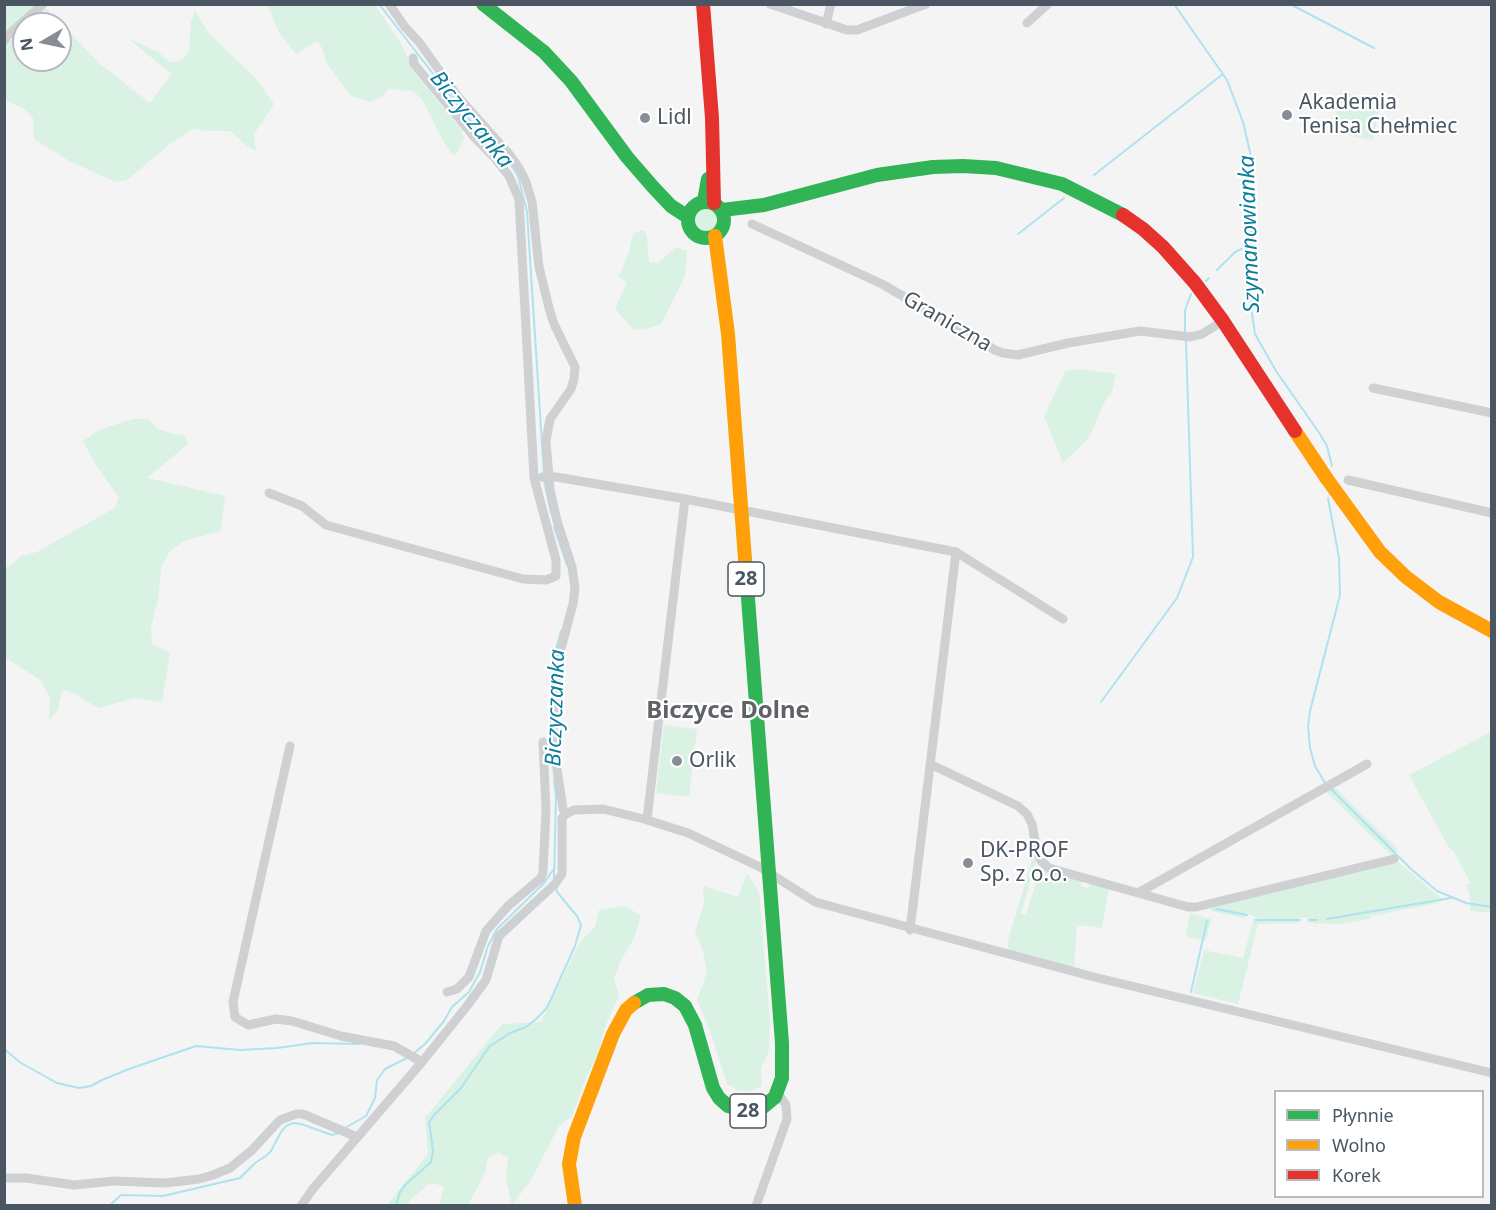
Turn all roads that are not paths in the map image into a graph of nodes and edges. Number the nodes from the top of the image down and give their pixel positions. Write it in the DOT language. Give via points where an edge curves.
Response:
graph roads {
  1 [pos="43,4"];
  2 [pos="389,4"];
  3 [pos="483,4"];
  4 [pos="703,4"];
  5 [pos="770,4"];
  6 [pos="831,4"];
  7 [pos="926,4"];
  8 [pos="1048,4"];
  9 [pos="1028,23"];
  10 [pos="826,24"];
  11 [pos="4,41"];
  12 [pos="413,58"];
  13 [pos="707,210"];
  14 [pos="752,224"];
  15 [pos="710,237"];
  16 [pos="1223,321"];
  17 [pos="1373,388"];
  18 [pos="1491,413"];
  19 [pos="548,477"];
  20 [pos="534,478"];
  21 [pos="1348,480"];
  22 [pos="269,493"];
  23 [pos="685,500"];
  24 [pos="741,511"];
  25 [pos="1491,513"];
  26 [pos="956,552"];
  27 [pos="1063,619"];
  28 [pos="1491,631"];
  29 [pos="543,742"];
  30 [pos="290,746"];
  31 [pos="930,764"];
  32 [pos="1367,764"];
  33 [pos="557,811"];
  34 [pos="646,819"];
  35 [pos="1394,859"];
  36 [pos="768,872"];
  37 [pos="1138,894"];
  38 [pos="910,930"];
  39 [pos="486,932"];
  40 [pos="499,936"];
  41 [pos="447,992"];
  42 [pos="418,1060"];
  43 [pos="1491,1073"];
  44 [pos="778,1093"];
  45 [pos="357,1137"];
  46 [pos="4,1178"];
  47 [pos="301,1206"];
  48 [pos="575,1206"];
  49 [pos="756,1206"];
  1 -- 11 [label="street"];
  2 -- 19 [label="street" via="459,98 510,155 526,182 549,308 574,367 571,389 547,428"];
  3 -- 13 [label="main road" via="544,52 665,199"];
  4 -- 13 [label="main road" via="713,153"];
  5 -- 10 [label="street"];
  6 -- 10 [label="street"];
  7 -- 10 [label="street" via="857,30"];
  8 -- 9 [label="street"];
  12 -- 20 [label="street" via="509,177 519,199"];
  13 -- 15 [label="main road" via="722,230"];
  13 -- 15 [label="main road, 28" via="688,225 692,232"];
  13 -- 16 [label="main road" via="764,205 877,174 906,170 963,166 1021,173 1087,195 1143,229 1190,277"];
  14 -- 16 [label="street, Graniczna" via="882,284 1003,353 1018,355 1140,331 1190,337"];
  15 -- 24 [label="main road, 28" via="728,334"];
  16 -- 28 [label="main road" via="1380,552 1439,602"];
  17 -- 18 [label="street"];
  19 -- 20 [label="street"];
  19 -- 23 [label="street"];
  19 -- 33 [label="street" via="575,588 559,656 555,697"];
  20 -- 22 [label="street" via="556,560 556,576 546,580 523,579 326,525 302,506"];
  21 -- 25 [label="street"];
  23 -- 24 [label="street"];
  23 -- 34 [label="street"];
  24 -- 26 [label="street"];
  24 -- 36 [label="main road, 28"];
  26 -- 27 [label="street"];
  26 -- 31 [label="street"];
  29 -- 33 [label="street"];
  30 -- 42 [label="street" via="233,1002 235,1017 248,1025 276,1019 292,1021 394,1046"];
  31 -- 37 [label="street" via="1018,806 1027,814 1037,852 1049,868"];
  31 -- 38 [label="street"];
  32 -- 37 [label="street"];
  33 -- 34 [label="street" via="603,809"];
  33 -- 39 [label="street" via="542,878 508,906"];
  33 -- 40 [label="street" via="562,818 562,874"];
  34 -- 36 [label="street" via="688,833"];
  35 -- 37 [label="street" via="1196,907"];
  36 -- 38 [label="street" via="810,901"];
  36 -- 44 [label="main road, 28" via="782,1050"];
  38 -- 43 [label="street"];
  39 -- 40 [label="street"];
  39 -- 41 [label="street" via="469,978"];
  40 -- 42 [label="street" via="486,980"];
  42 -- 45 [label="street"];
  44 -- 48 [label="main road, 28" via="769,1103 751,1111 735,1109 722,1101 711,1083 690,1014 679,1000 664,994 644,996 628,1007 617,1025 580,1118 571,1151 570,1181"];
  44 -- 49 [label="street" via="786,1105 787,1119"];
  45 -- 46 [label="street" via="303,1114 290,1114 230,1168 213,1175 184,1181 74,1185"];
  45 -- 47 [label="street"];
}
